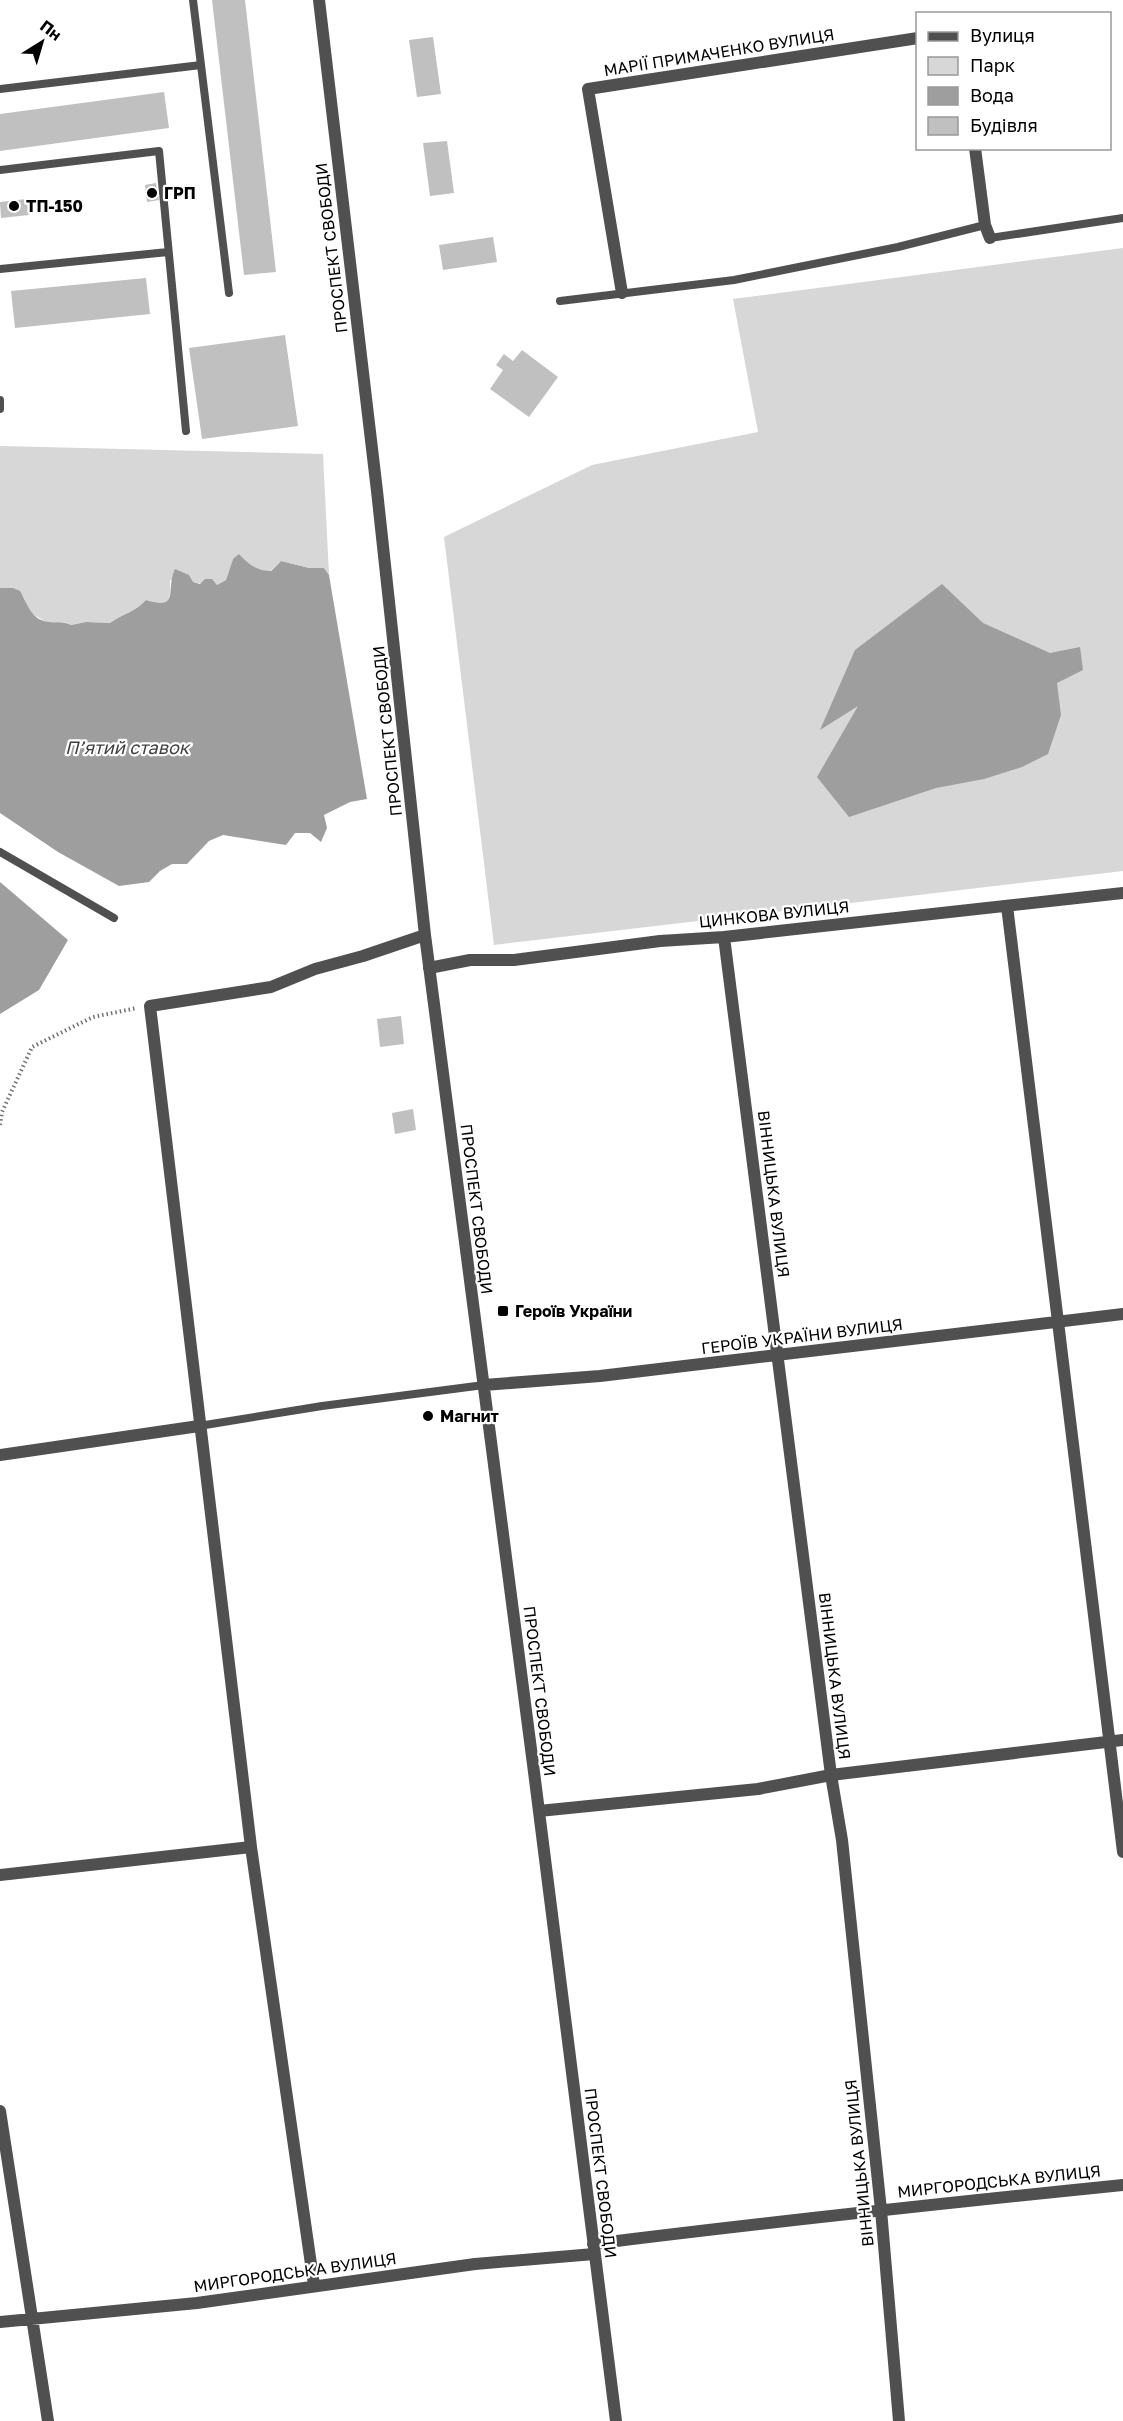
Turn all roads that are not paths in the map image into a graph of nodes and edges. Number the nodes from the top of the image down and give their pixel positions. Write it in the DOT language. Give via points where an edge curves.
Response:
graph roads {
  1 [pos="193,0"];
  2 [pos="319,0"];
  3 [pos="916,38"];
  4 [pos="201,64"];
  5 [pos="0,89"];
  6 [pos="975,150"];
  7 [pos="0,170"];
  8 [pos="1123,218"];
  9 [pos="985,225"];
  10 [pos="990,238"];
  11 [pos="168,252"];
  12 [pos="0,269"];
  13 [pos="229,293"];
  14 [pos="622,293"];
  15 [pos="560,301"];
  16 [pos="0,400"];
  17 [pos="0,409"];
  18 [pos="186,431"];
  19 [pos="0,852"];
  20 [pos="1123,893"];
  21 [pos="1007,906"];
  22 [pos="114,918"];
  23 [pos="425,935"];
  24 [pos="724,937"];
  25 [pos="429,968"];
  26 [pos="1123,1314"];
  27 [pos="1058,1322"];
  28 [pos="779,1356"];
  29 [pos="484,1386"];
  30 [pos="199,1426"];
  31 [pos="0,1455"];
  32 [pos="1123,1740"];
  33 [pos="1110,1742"];
  34 [pos="831,1775"];
  35 [pos="539,1811"];
  36 [pos="250,1847"];
  37 [pos="1123,1852"];
  38 [pos="0,1875"];
  39 [pos="0,2111"];
  40 [pos="1123,2186"];
  41 [pos="881,2210"];
  42 [pos="593,2249"];
  43 [pos="314,2285"];
  44 [pos="31,2319"];
  45 [pos="0,2322"];
  46 [pos="48,2421"];
  47 [pos="616,2421"];
  48 [pos="899,2421"];
  1 -- 4 [label="lane"];
  2 -- 23 [label="street, ПРОСПЕКТ СВОБОДИ"];
  3 -- 14 [label="street, МАРІЇ ПРИМАЧЕНКО ВУЛИЦЯ" via="588,89"];
  4 -- 5 [label="lane"];
  4 -- 13 [label="lane"];
  6 -- 9 [label="street"];
  7 -- 11 [label="lane" via="159,151"];
  8 -- 10 [label="lane"];
  9 -- 10 [label="street"];
  9 -- 14 [label="lane" via="734,280"];
  11 -- 12 [label="lane"];
  11 -- 18 [label="lane"];
  14 -- 15 [label="lane"];
  16 -- 17 [label="lane"];
  19 -- 22 [label="lane"];
  20 -- 21 [label="street, ЦИНКОВА ВУЛИЦЯ"];
  21 -- 24 [label="street, ЦИНКОВА ВУЛИЦЯ"];
  21 -- 27 [label="street"];
  23 -- 25 [label="street, ПРОСПЕКТ СВОБОДИ"];
  23 -- 30 [label="street" via="271,987 150,1006"];
  24 -- 25 [label="street, ЦИНКОВА ВУЛИЦЯ" via="514,960 470,960"];
  24 -- 28 [label="street, ВІННИЦЬКА ВУЛИЦЯ"];
  25 -- 29 [label="street, ПРОСПЕКТ СВОБОДИ"];
  26 -- 27 [label="street, ГЕРОЇВ УКРАЇНИ ВУЛИЦЯ"];
  27 -- 28 [label="street, ГЕРОЇВ УКРАЇНИ ВУЛИЦЯ"];
  27 -- 33 [label="street"];
  28 -- 29 [label="street, ГЕРОЇВ УКРАЇНИ ВУЛИЦЯ"];
  28 -- 34 [label="street, ВІННИЦЬКА ВУЛИЦЯ"];
  29 -- 30 [label="lane"];
  29 -- 35 [label="street, ПРОСПЕКТ СВОБОДИ"];
  30 -- 31 [label="street"];
  30 -- 36 [label="street"];
  32 -- 33 [label="street"];
  33 -- 34 [label="street"];
  33 -- 37 [label="street"];
  34 -- 35 [label="street" via="758,1790"];
  34 -- 41 [label="street, ВІННИЦЬКА ВУЛИЦЯ" via="842,1840"];
  35 -- 42 [label="street, ПРОСПЕКТ СВОБОДИ"];
  36 -- 38 [label="street"];
  36 -- 43 [label="street"];
  39 -- 44 [label="street"];
  40 -- 41 [label="street, МИРГОРОДСЬКА ВУЛИЦЯ"];
  41 -- 42 [label="street, МИРГОРОДСЬКА ВУЛИЦЯ"];
  41 -- 48 [label="street, ВІННИЦЬКА ВУЛИЦЯ"];
  42 -- 43 [label="street, МИРГОРОДСЬКА ВУЛИЦЯ"];
  42 -- 47 [label="street, ПРОСПЕКТ СВОБОДИ"];
  43 -- 44 [label="street, МИРГОРОДСЬКА ВУЛИЦЯ" via="197,2303"];
  44 -- 45 [label="street, МИРГОРОДСЬКА ВУЛИЦЯ"];
  44 -- 46 [label="street"];
}
